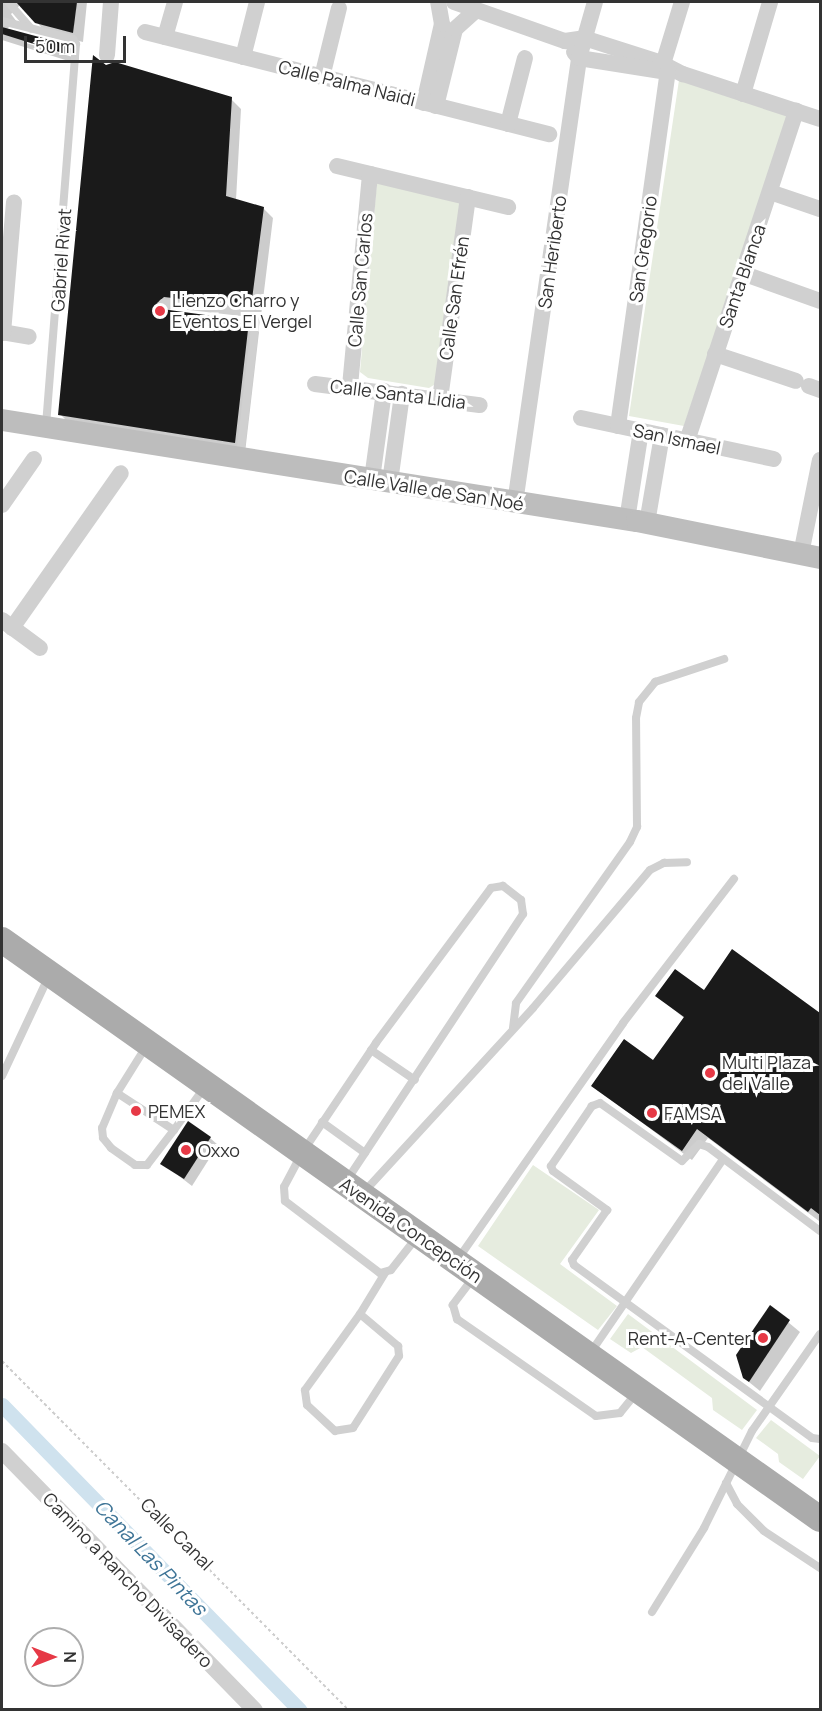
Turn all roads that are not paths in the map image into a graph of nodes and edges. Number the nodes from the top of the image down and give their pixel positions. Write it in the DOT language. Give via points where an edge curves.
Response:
graph roads {
  1 [pos="8,2"];
  2 [pos="111,2"];
  3 [pos="175,2"];
  4 [pos="257,2"];
  5 [pos="438,2"];
  6 [pos="454,2"];
  7 [pos="595,2"];
  8 [pos="682,2"];
  9 [pos="770,2"];
  10 [pos="339,8"];
  11 [pos="475,11"];
  12 [pos="2,21"];
  13 [pos="31,28"];
  14 [pos="145,32"];
  15 [pos="165,37"];
  16 [pos="584,38"];
  17 [pos="446,39"];
  18 [pos="565,41"];
  19 [pos="107,55"];
  20 [pos="243,57"];
  21 [pos="525,58"];
  22 [pos="579,58"];
  23 [pos="671,70"];
  24 [pos="322,77"];
  25 [pos="743,94"];
  26 [pos="430,104"];
  27 [pos="796,111"];
  28 [pos="820,119"];
  29 [pos="508,124"];
  30 [pos="549,134"];
  31 [pos="337,166"];
  32 [pos="370,174"];
  33 [pos="770,192"];
  34 [pos="468,198"];
  35 [pos="14,202"];
  36 [pos="508,207"];
  37 [pos="820,209"];
  38 [pos="7,221"];
  39 [pos="742,273"];
  40 [pos="820,301"];
  41 [pos="163,303"];
  42 [pos="2,332"];
  43 [pos="29,337"];
  44 [pos="715,354"];
  45 [pos="315,384"];
  46 [pos="808,385"];
  47 [pos="350,386"];
  48 [pos="384,391"];
  49 [pos="402,394"];
  50 [pos="440,399"];
  51 [pos="480,405"];
  52 [pos="581,418"];
  53 [pos="2,420"];
  54 [pos="618,426"];
  55 [pos="46,427"];
  56 [pos="641,431"];
  57 [pos="662,435"];
  58 [pos="687,441"];
  59 [pos="34,459"];
  60 [pos="239,459"];
  61 [pos="774,459"];
  62 [pos="820,460"];
  63 [pos="121,473"];
  64 [pos="381,481"];
  65 [pos="515,503"];
  66 [pos="2,505"];
  67 [pos="637,521"];
  68 [pos="811,556"];
  69 [pos="7,624"];
  70 [pos="40,648"];
  71 [pos="723,659"];
  72 [pos="687,862"];
  73 [pos="734,879"];
  74 [pos="2,940"];
  75 [pos="50,975"];
  76 [pos="513,1028"];
  77 [pos="147,1043"];
  78 [pos="371,1050"];
  79 [pos="2,1076"];
  80 [pos="415,1080"];
  81 [pos="206,1085"];
  82 [pos="117,1093"];
  83 [pos="322,1122"];
  84 [pos="174,1130"];
  85 [pos="302,1152"];
  86 [pos="365,1153"];
  87 [pos="723,1159"];
  88 [pos="353,1189"];
  89 [pos="820,1231"];
  90 [pos="419,1235"];
  91 [pos="466,1268"];
  92 [pos="384,1274"];
  93 [pos="625,1302"];
  94 [pos="360,1314"];
  95 [pos="820,1334"];
  96 [pos="589,1355"];
  97 [pos="638,1392"];
  98 [pos="769,1406"];
  99 [pos="820,1439"];
  100 [pos="2,1451"];
  101 [pos="737,1460"];
  102 [pos="726,1483"];
  103 [pos="820,1519"];
  104 [pos="820,1568"];
  105 [pos="652,1612"];
  106 [pos="254,1709"];
  1 -- 13 [label="lane"];
  2 -- 19 [label="street"];
  3 -- 15 [label="street"];
  4 -- 20 [label="street"];
  5 -- 17 [label="street"];
  6 -- 11 [label="street"];
  7 -- 16 [label="street, San Heriberto"];
  8 -- 23 [label="street, San Gregorio"];
  9 -- 25 [label="street"];
  10 -- 24 [label="street"];
  11 -- 17 [label="street"];
  11 -- 18 [label="street"];
  12 -- 13 [label="lane"];
  13 -- 55 [label="lane, Gabriel Rivat" via="75,41"];
  14 -- 15 [label="street, Calle Palma Naidi"];
  15 -- 20 [label="street, Calle Palma Naidi"];
  16 -- 18 [label="street"];
  16 -- 22 [label="street, San Heriberto"];
  16 -- 23 [label="street"];
  17 -- 26 [label="street"];
  18 -- 22 [label="street"];
  20 -- 24 [label="street, Calle Palma Naidi"];
  21 -- 29 [label="street"];
  22 -- 23 [label="street"];
  22 -- 65 [label="street, San Heriberto"];
  23 -- 25 [label="street"];
  23 -- 54 [label="street, San Gregorio"];
  24 -- 26 [label="street, Calle Palma Naidi"];
  25 -- 27 [label="street"];
  26 -- 29 [label="street, Calle Palma Naidi"];
  27 -- 28 [label="street"];
  27 -- 33 [label="street, Santa Blanca"];
  29 -- 30 [label="street, Calle Palma Naidi"];
  31 -- 32 [label="street"];
  32 -- 34 [label="street"];
  32 -- 47 [label="street, Calle San Carlos"];
  33 -- 37 [label="street"];
  33 -- 39 [label="street, Santa Blanca"];
  34 -- 36 [label="street"];
  34 -- 50 [label="street, Calle San Efrén"];
  35 -- 38 [label="street"];
  38 -- 42 [label="street"];
  39 -- 40 [label="street"];
  39 -- 44 [label="street, Santa Blanca"];
  41 -- 60 [label="lane" via="250,313 256,318"];
  42 -- 43 [label="street"];
  44 -- 46 [label="street"];
  44 -- 58 [label="street, Santa Blanca"];
  45 -- 47 [label="street, Calle Santa Lidia"];
  47 -- 48 [label="street, Calle Santa Lidia"];
  48 -- 49 [label="street, Calle Santa Lidia"];
  48 -- 64 [label="street"];
  49 -- 50 [label="street, Calle Santa Lidia"];
  49 -- 64 [label="street"];
  50 -- 51 [label="street, Calle Santa Lidia"];
  52 -- 54 [label="street, San Ismael"];
  53 -- 55 [label="street, Calle Valle de San Noé"];
  54 -- 56 [label="street, San Ismael"];
  55 -- 60 [label="street, Calle Valle de San Noé"];
  56 -- 57 [label="street, San Ismael"];
  56 -- 67 [label="street"];
  57 -- 58 [label="street, San Ismael"];
  57 -- 67 [label="street"];
  58 -- 61 [label="street, San Ismael"];
  59 -- 66 [label="street"];
  60 -- 64 [label="street, Calle Valle de San Noé"];
  62 -- 68 [label="street"];
  63 -- 69 [label="street"];
  64 -- 65 [label="street, Calle Valle de San Noé"];
  65 -- 67 [label="street, Calle Valle de San Noé"];
  67 -- 68 [label="street, Calle Valle de San Noé"];
  69 -- 70 [label="street"];
  71 -- 76 [label="lane" via="655,682 642,696 636,718 637,827 516,1004"];
  72 -- 76 [label="lane" via="664,863 650,870"];
  73 -- 91 [label="lane" via="623,1023"];
  74 -- 75 [label="main road, Avenida Concepción"];
  75 -- 77 [label="main road, Avenida Concepción"];
  75 -- 79 [label="lane"];
  76 -- 88 [label="lane"];
  77 -- 81 [label="main road, Avenida Concepción"];
  77 -- 82 [label="lane"];
  78 -- 80 [label="lane"];
  78 -- 80 [label="lane" via="491,888 503,886 521,900 523,914"];
  78 -- 83 [label="lane"];
  80 -- 86 [label="lane"];
  81 -- 84 [label="lane"];
  81 -- 85 [label="main road, Avenida Concepción"];
  82 -- 84 [label="lane"];
  82 -- 84 [label="lane" via="102,1128 103,1138 135,1166 147,1165"];
  83 -- 85 [label="lane"];
  83 -- 86 [label="lane"];
  85 -- 88 [label="main road, Avenida Concepción"];
  85 -- 92 [label="lane" via="284,1187 285,1201"];
  86 -- 88 [label="lane"];
  87 -- 89 [label="lane"];
  87 -- 93 [label="lane"];
  87 -- 93 [label="lane" via="699,1144 682,1161 597,1103 552,1164 553,1171 607,1210 572,1263"];
  88 -- 90 [label="main road, Avenida Concepción"];
  90 -- 91 [label="main road, Avenida Concepción"];
  90 -- 92 [label="lane"];
  91 -- 96 [label="main road, Avenida Concepción"];
  91 -- 97 [label="lane" via="453,1305 457,1319 596,1416 620,1413"];
  92 -- 94 [label="lane"];
  93 -- 96 [label="lane"];
  93 -- 98 [label="lane"];
  94 -- 94 [label="lane" via="305,1390 307,1405 335,1431 353,1428 399,1356 398,1346"];
  95 -- 98 [label="lane"];
  96 -- 97 [label="main road, Avenida Concepción"];
  97 -- 101 [label="main road, Avenida Concepción"];
  98 -- 99 [label="lane" via="812,1438"];
  98 -- 101 [label="lane"];
  100 -- 106 [label="street, Camino a Rancho Divisadero"];
  101 -- 102 [label="lane"];
  101 -- 103 [label="main road, Avenida Concepción"];
  102 -- 104 [label="lane" via="747,1515"];
  102 -- 105 [label="lane"];
}
